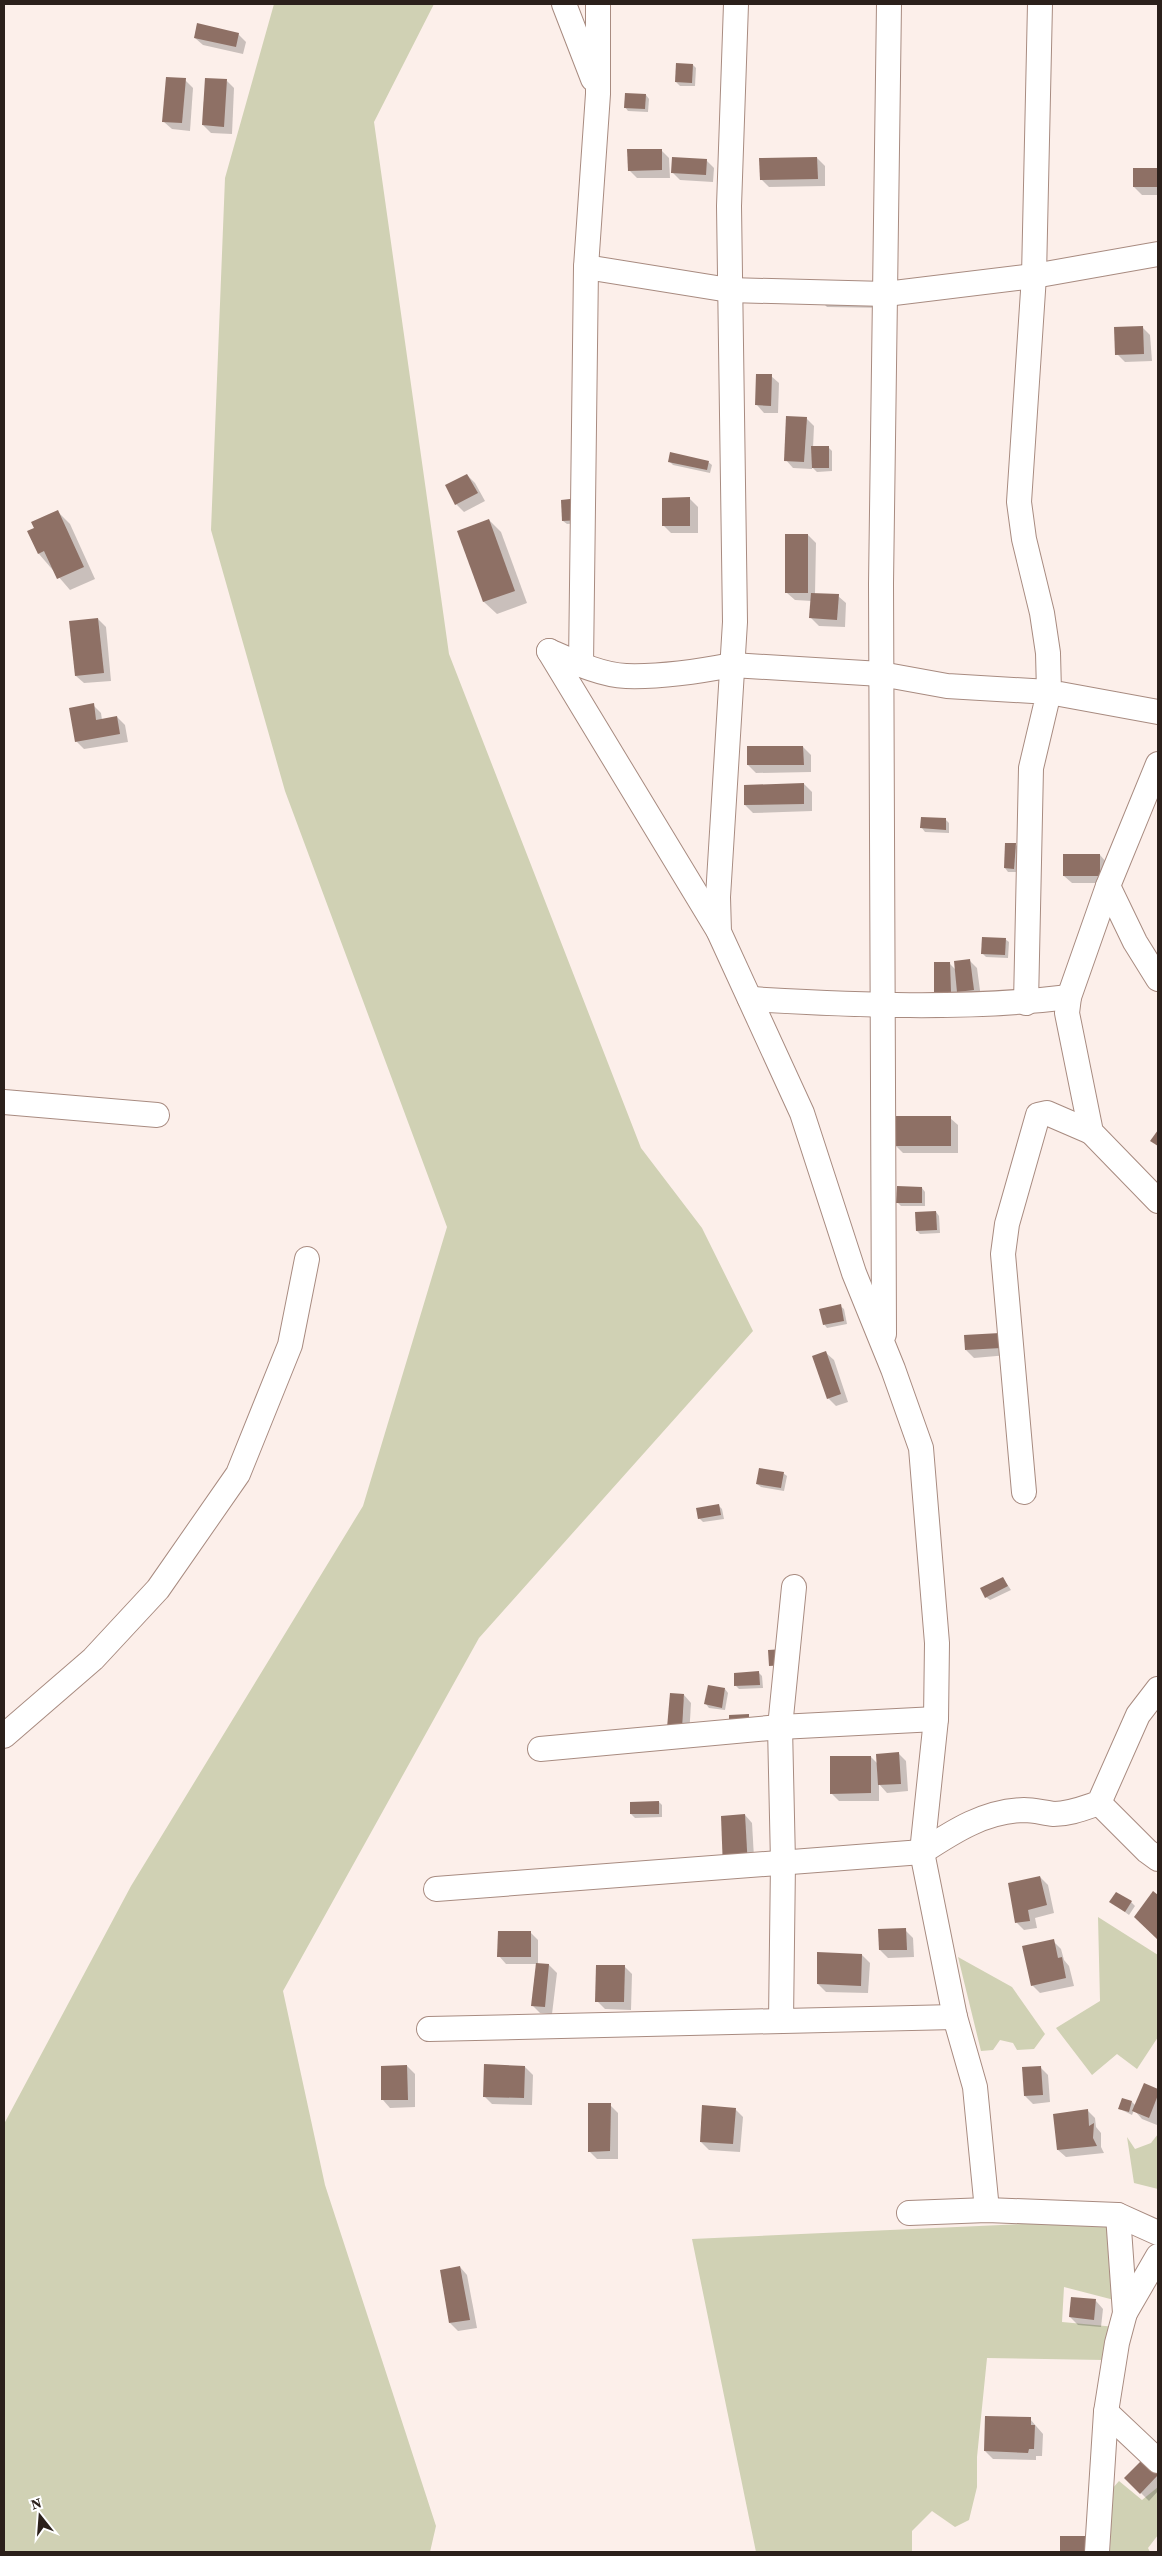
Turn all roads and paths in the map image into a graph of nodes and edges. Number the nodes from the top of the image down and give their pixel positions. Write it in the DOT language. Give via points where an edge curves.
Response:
graph roads {
  1 [pos="564,4"];
  2 [pos="598,4"];
  3 [pos="736,4"];
  4 [pos="890,4"];
  5 [pos="1040,4"];
  6 [pos="598,94"];
  7 [pos="1158,254"];
  8 [pos="586,267"];
  9 [pos="1034,276"];
  10 [pos="729,290"];
  11 [pos="886,294"];
  12 [pos="582,665"];
  13 [pos="732,665"];
  14 [pos="881,674"];
  15 [pos="1049,692"];
  16 [pos="1158,712"];
  17 [pos="1158,764"];
  18 [pos="1108,886"];
  19 [pos="719,932"];
  20 [pos="1158,979"];
  21 [pos="1069,998"];
  22 [pos="750,999"];
  23 [pos="1026,1003"];
  24 [pos="882,1007"];
  25 [pos="4,1102"];
  26 [pos="157,1115"];
  27 [pos="1091,1132"];
  28 [pos="1158,1201"];
  29 [pos="307,1259"];
  30 [pos="884,1349"];
  31 [pos="1024,1492"];
  32 [pos="794,1587"];
  33 [pos="1158,1689"];
  34 [pos="936,1719"];
  35 [pos="780,1727"];
  36 [pos="4,1736"];
  37 [pos="540,1750"];
  38 [pos="1098,1803"];
  39 [pos="922,1852"];
  40 [pos="1158,1859"];
  41 [pos="783,1862"];
  42 [pos="436,1889"];
  43 [pos="956,2017"];
  44 [pos="781,2021"];
  45 [pos="429,2029"];
  46 [pos="987,2210"];
  47 [pos="908,2213"];
  48 [pos="1118,2215"];
  49 [pos="1158,2233"];
  50 [pos="1158,2256"];
  51 [pos="1125,2312"];
  52 [pos="1106,2412"];
  53 [pos="1158,2461"];
  54 [pos="1097,2552"];
  1 -- 6 [label="street"];
  2 -- 6 [label="street"];
  3 -- 10 [label="street"];
  4 -- 11 [label="street"];
  5 -- 9 [label="street"];
  6 -- 8 [label="street"];
  7 -- 9 [label="street"];
  8 -- 10 [label="street"];
  8 -- 12 [label="street"];
  9 -- 11 [label="street"];
  9 -- 15 [label="street" via="1019,502 1024,539 1042,613"];
  10 -- 11 [label="street"];
  10 -- 13 [label="street" via="735,622"];
  11 -- 14 [label="street"];
  12 -- 13 [label="street" via="625,676 709,670"];
  12 -- 19 [label="street" via="549,651"];
  13 -- 14 [label="street"];
  13 -- 19 [label="street" via="718,897"];
  14 -- 15 [label="street" via="947,686"];
  14 -- 24 [label="street"];
  15 -- 16 [label="street"];
  15 -- 23 [label="street" via="1031,768"];
  17 -- 18 [label="street"];
  18 -- 20 [label="street" via="1135,942"];
  18 -- 21 [label="street"];
  19 -- 22 [label="street"];
  21 -- 23 [label="street"];
  21 -- 27 [label="street" via="1066,1013"];
  22 -- 24 [label="street"];
  22 -- 30 [label="street" via="802,1113 854,1274"];
  23 -- 24 [label="street"];
  24 -- 30 [label="street"];
  25 -- 26 [label="street"];
  27 -- 28 [label="street"];
  27 -- 31 [label="street" via="1047,1113 1038,1115 1007,1224 1003,1254"];
  29 -- 36 [label="street" via="290,1345 238,1474 158,1589 93,1659"];
  30 -- 34 [label="street" via="921,1448 937,1644"];
  32 -- 35 [label="street"];
  33 -- 38 [label="street" via="1138,1714"];
  34 -- 35 [label="street"];
  34 -- 39 [label="street"];
  35 -- 37 [label="street"];
  35 -- 41 [label="street"];
  38 -- 39 [label="street" via="1073,1812 1055,1814 1024,1810 994,1814 960,1826"];
  38 -- 40 [label="street"];
  39 -- 41 [label="street"];
  39 -- 43 [label="street"];
  41 -- 42 [label="street"];
  41 -- 44 [label="street"];
  43 -- 44 [label="street"];
  43 -- 46 [label="street" via="975,2087"];
  44 -- 45 [label="street"];
  46 -- 47 [label="street"];
  46 -- 48 [label="street"];
  48 -- 49 [label="street"];
  48 -- 51 [label="street"];
  50 -- 51 [label="street"];
  51 -- 52 [label="street" via="1115,2351"];
  52 -- 53 [label="street"];
  52 -- 54 [label="street"];
}
